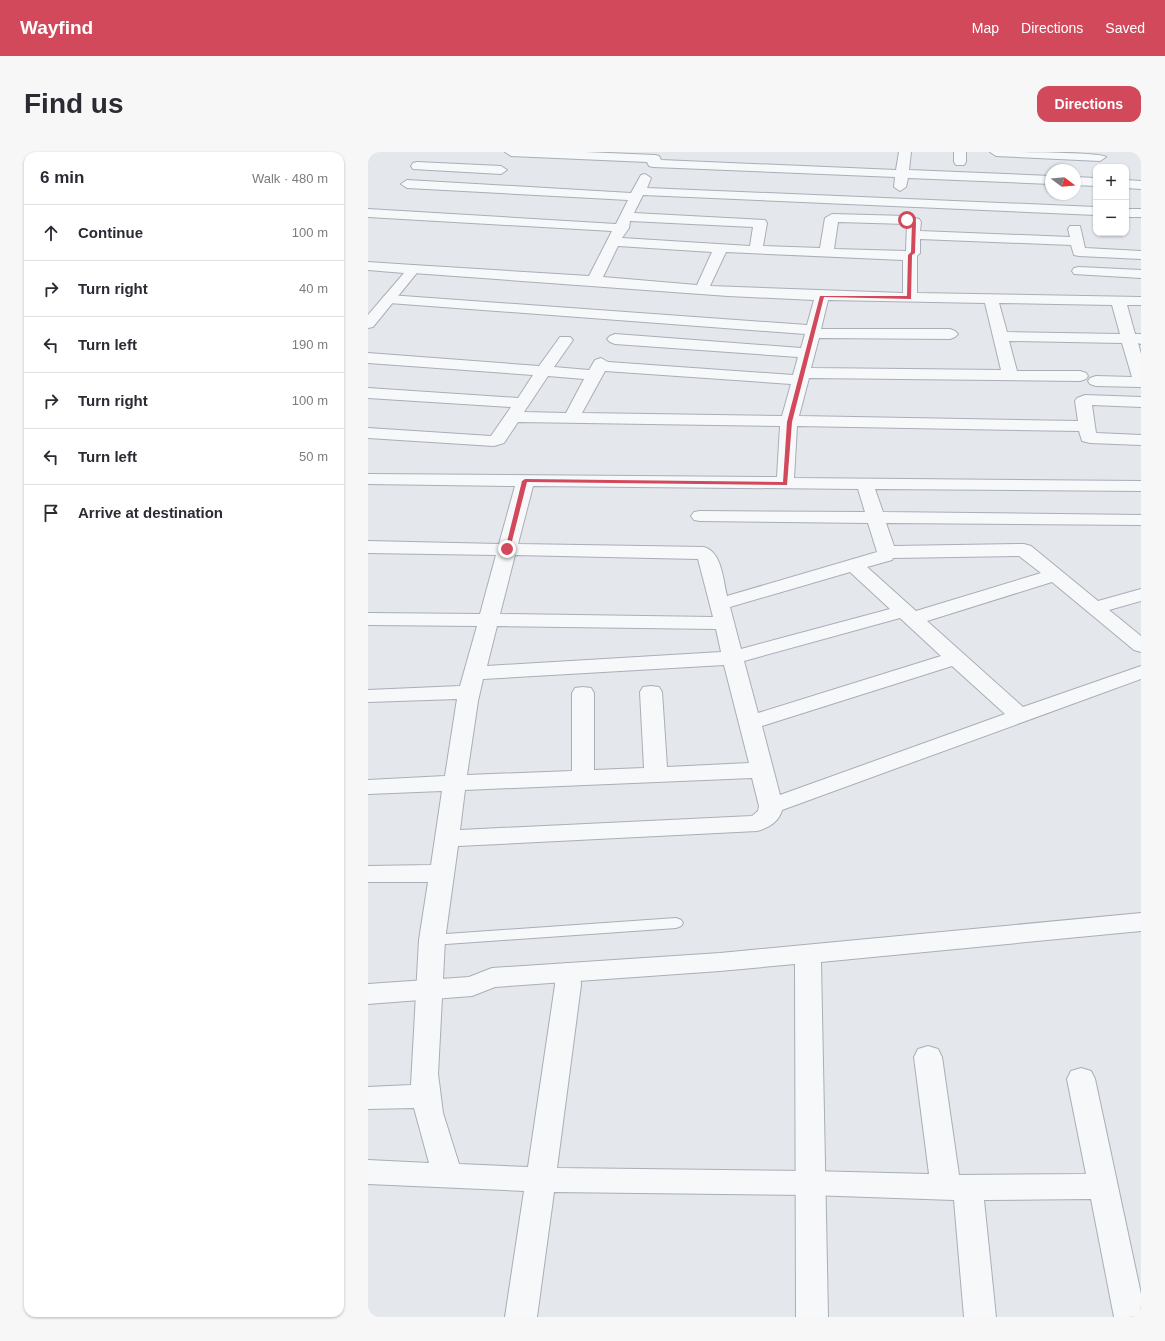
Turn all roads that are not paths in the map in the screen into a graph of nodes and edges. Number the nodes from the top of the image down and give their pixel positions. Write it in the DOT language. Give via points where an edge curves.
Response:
graph roads {
  1 [pos="512,152"];
  2 [pos="905,152"];
  3 [pos="996,152"];
  4 [pos="1032,153"];
  5 [pos="655,158"];
  6 [pos="1100,159"];
  7 [pos="417,166"];
  8 [pos="501,170"];
  9 [pos="903,173"];
  10 [pos="1045,180"];
  11 [pos="1081,181"];
  12 [pos="1093,182"];
  13 [pos="407,184"];
  14 [pos="1129,184"];
  15 [pos="1141,184"];
  16 [pos="486,189"];
  17 [pos="638,194"];
  18 [pos="893,202"];
  19 [pos="1093,211"];
  20 [pos="1129,213"];
  21 [pos="1141,213"];
  22 [pos="369,214"];
  23 [pos="884,220"];
  24 [pos="625,222"];
  25 [pos="913,235"];
  26 [pos="615,242"];
  27 [pos="721,248"];
  28 [pos="756,250"];
  29 [pos="826,253"];
  30 [pos="910,255"];
  31 [pos="1141,255"];
  32 [pos="368,266"];
  33 [pos="413,269"];
  34 [pos="1079,271"];
  35 [pos="1141,274"];
  36 [pos="594,281"];
  37 [pos="702,289"];
  38 [pos="822,296"];
  39 [pos="910,298"];
  40 [pos="991,298"];
  41 [pos="389,299"];
  42 [pos="636,300"];
  43 [pos="1118,300"];
  44 [pos="1141,301"];
  45 [pos="368,324"];
  46 [pos="813,332"];
  47 [pos="950,334"];
  48 [pos="1000,336"];
  49 [pos="615,339"];
  50 [pos="1135,339"];
  51 [pos="564,340"];
  52 [pos="807,353"];
  53 [pos="368,358"];
  54 [pos="597,370"];
  55 [pos="545,371"];
  56 [pos="1010,376"];
  57 [pos="1080,376"];
  58 [pos="801,377"];
  59 [pos="1096,381"];
  60 [pos="368,393"];
  61 [pos="1141,402"];
  62 [pos="523,403"];
  63 [pos="513,417"];
  64 [pos="571,418"];
  65 [pos="789,422"];
  66 [pos="1087,426"];
  67 [pos="368,433"];
  68 [pos="1141,440"];
  69 [pos="368,479"];
  70 [pos="525,481"];
  71 [pos="785,484"];
  72 [pos="865,484"];
  73 [pos="1141,486"];
  74 [pos="700,516"];
  75 [pos="876,519"];
  76 [pos="1141,520"];
  77 [pos="368,547"];
  78 [pos="507,549"];
  79 [pos="886,552"];
  80 [pos="854,566"];
  81 [pos="1056,575"];
  82 [pos="1141,595"];
  83 [pos="1094,608"];
  84 [pos="722,614"];
  85 [pos="908,615"];
  86 [pos="368,619"];
  87 [pos="488,620"];
  88 [pos="1141,646"];
  89 [pos="733,658"];
  90 [pos="956,658"];
  91 [pos="1141,672"];
  92 [pos="472,682"];
  93 [pos="651,692"];
  94 [pos="583,693"];
  95 [pos="368,696"];
  96 [pos="1019,715"];
  97 [pos="750,723"];
  98 [pos="762,770"];
  99 [pos="656,775"];
  100 [pos="584,778"];
  101 [pos="455,783"];
  102 [pos="368,787"];
  103 [pos="771,806"];
  104 [pos="447,839"];
  105 [pos="442,873"];
  106 [pos="368,874"];
  107 [pos="1141,922"];
  108 [pos="676,923"];
  109 [pos="1141,935"];
  110 [pos="432,940"];
  111 [pos="808,959"];
  112 [pos="567,979"];
  113 [pos="429,990"];
  114 [pos="368,994"];
  115 [pos="928,1057"];
  116 [pos="1080,1080"];
  117 [pos="425,1096"];
  118 [pos="368,1098"];
  119 [pos="368,1172"];
  120 [pos="448,1176"];
  121 [pos="541,1180"];
  122 [pos="810,1183"];
  123 [pos="1101,1186"];
  124 [pos="957,1187"];
  125 [pos="521,1317"];
  126 [pos="812,1317"];
  127 [pos="980,1317"];
  128 [pos="1130,1317"];
  1 -- 5 [label="street"];
  1 -- 8 [label="street"];
  2 -- 9 [label="street"];
  3 -- 4 [label="street"];
  4 -- 6 [label="street"];
  5 -- 9 [label="street"];
  5 -- 17 [label="street"];
  7 -- 8 [label="street"];
  8 -- 16 [label="street"];
  9 -- 10 [label="street"];
  9 -- 18 [label="street"];
  11 -- 12 [label="street"];
  13 -- 16 [label="street"];
  14 -- 15 [label="street"];
  16 -- 17 [label="street"];
  17 -- 18 [label="street"];
  17 -- 24 [label="street"];
  18 -- 19 [label="street"];
  18 -- 23 [label="street"];
  20 -- 21 [label="street"];
  22 -- 24 [label="street"];
  23 -- 25 [label="street" via="914,222"];
  23 -- 29 [label="street" via="832,218"];
  24 -- 26 [label="street"];
  24 -- 28 [label="street" via="757,223 760,224"];
  25 -- 30 [label="street" via="913,253"];
  25 -- 31 [label="street" via="1076,234 1081,252"];
  26 -- 27 [label="street"];
  26 -- 36 [label="street"];
  27 -- 28 [label="street"];
  27 -- 37 [label="street"];
  28 -- 29 [label="street"];
  29 -- 30 [label="street"];
  30 -- 39 [label="street"];
  32 -- 33 [label="street"];
  33 -- 36 [label="street"];
  33 -- 41 [label="street"];
  34 -- 35 [label="street"];
  36 -- 42 [label="street"];
  37 -- 38 [label="street"];
  37 -- 42 [label="street"];
  38 -- 39 [label="street"];
  38 -- 46 [label="street"];
  39 -- 40 [label="street"];
  40 -- 43 [label="street"];
  40 -- 48 [label="street"];
  41 -- 42 [label="street"];
  41 -- 45 [label="street"];
  42 -- 46 [label="street"];
  42 -- 49 [label="street"];
  43 -- 44 [label="street"];
  43 -- 50 [label="street"];
  46 -- 47 [label="street"];
  46 -- 52 [label="street"];
  48 -- 50 [label="street"];
  48 -- 56 [label="street"];
  49 -- 52 [label="street"];
  49 -- 54 [label="street"];
  50 -- 59 [label="street" via="1141,382"];
  51 -- 55 [label="street"];
  52 -- 58 [label="street"];
  53 -- 55 [label="street"];
  54 -- 55 [label="street"];
  54 -- 58 [label="street"];
  54 -- 64 [label="street"];
  55 -- 62 [label="street"];
  56 -- 57 [label="street"];
  56 -- 58 [label="street"];
  58 -- 65 [label="street"];
  60 -- 62 [label="street"];
  61 -- 66 [label="street" via="1085,400"];
  62 -- 63 [label="street"];
  63 -- 64 [label="street"];
  63 -- 67 [label="street" via="498,439 489,442"];
  64 -- 65 [label="street"];
  65 -- 66 [label="street"];
  65 -- 71 [label="street"];
  66 -- 68 [label="street" via="1090,438"];
  69 -- 70 [label="street"];
  70 -- 71 [label="street"];
  70 -- 78 [label="street"];
  71 -- 72 [label="street"];
  72 -- 73 [label="street"];
  72 -- 75 [label="street"];
  74 -- 75 [label="street"];
  75 -- 76 [label="street"];
  75 -- 79 [label="street"];
  77 -- 78 [label="street"];
  78 -- 84 [label="street" via="704,553 707,556"];
  78 -- 87 [label="street"];
  79 -- 80 [label="street" via="885,556"];
  79 -- 81 [label="street" via="1020,550 1028,552"];
  80 -- 84 [label="street"];
  80 -- 85 [label="street"];
  81 -- 83 [label="street"];
  81 -- 85 [label="street"];
  82 -- 83 [label="street"];
  83 -- 88 [label="street"];
  84 -- 87 [label="street"];
  84 -- 89 [label="street"];
  85 -- 89 [label="street"];
  85 -- 90 [label="street"];
  86 -- 87 [label="street"];
  87 -- 92 [label="street"];
  89 -- 92 [label="street"];
  89 -- 97 [label="street"];
  90 -- 96 [label="street"];
  90 -- 97 [label="street"];
  91 -- 96 [label="street"];
  92 -- 95 [label="street"];
  92 -- 101 [label="street"];
  93 -- 99 [label="street"];
  94 -- 100 [label="street"];
  96 -- 103 [label="street"];
  97 -- 98 [label="street"];
  98 -- 99 [label="street"];
  98 -- 103 [label="street"];
  99 -- 100 [label="street"];
  100 -- 101 [label="street"];
  101 -- 102 [label="street"];
  101 -- 104 [label="street"];
  103 -- 104 [label="street" via="769,815 757,823"];
  104 -- 105 [label="street"];
  105 -- 106 [label="street"];
  105 -- 110 [label="street"];
  107 -- 111 [label="street"];
  108 -- 110 [label="lane"];
  109 -- 111 [label="street" via="922,957"];
  110 -- 113 [label="street"];
  111 -- 112 [label="street"];
  111 -- 122 [label="street"];
  112 -- 113 [label="street" via="494,990 472,986"];
  112 -- 121 [label="street"];
  113 -- 114 [label="street"];
  113 -- 117 [label="street"];
  115 -- 124 [label="street"];
  116 -- 123 [label="street"];
  117 -- 118 [label="street"];
  117 -- 120 [label="street" via="431,1125"];
  119 -- 120 [label="street"];
  120 -- 121 [label="street"];
  121 -- 122 [label="street"];
  121 -- 125 [label="street"];
  122 -- 124 [label="street"];
  122 -- 126 [label="street"];
  123 -- 124 [label="street"];
  123 -- 128 [label="street"];
  124 -- 127 [label="street"];
}
